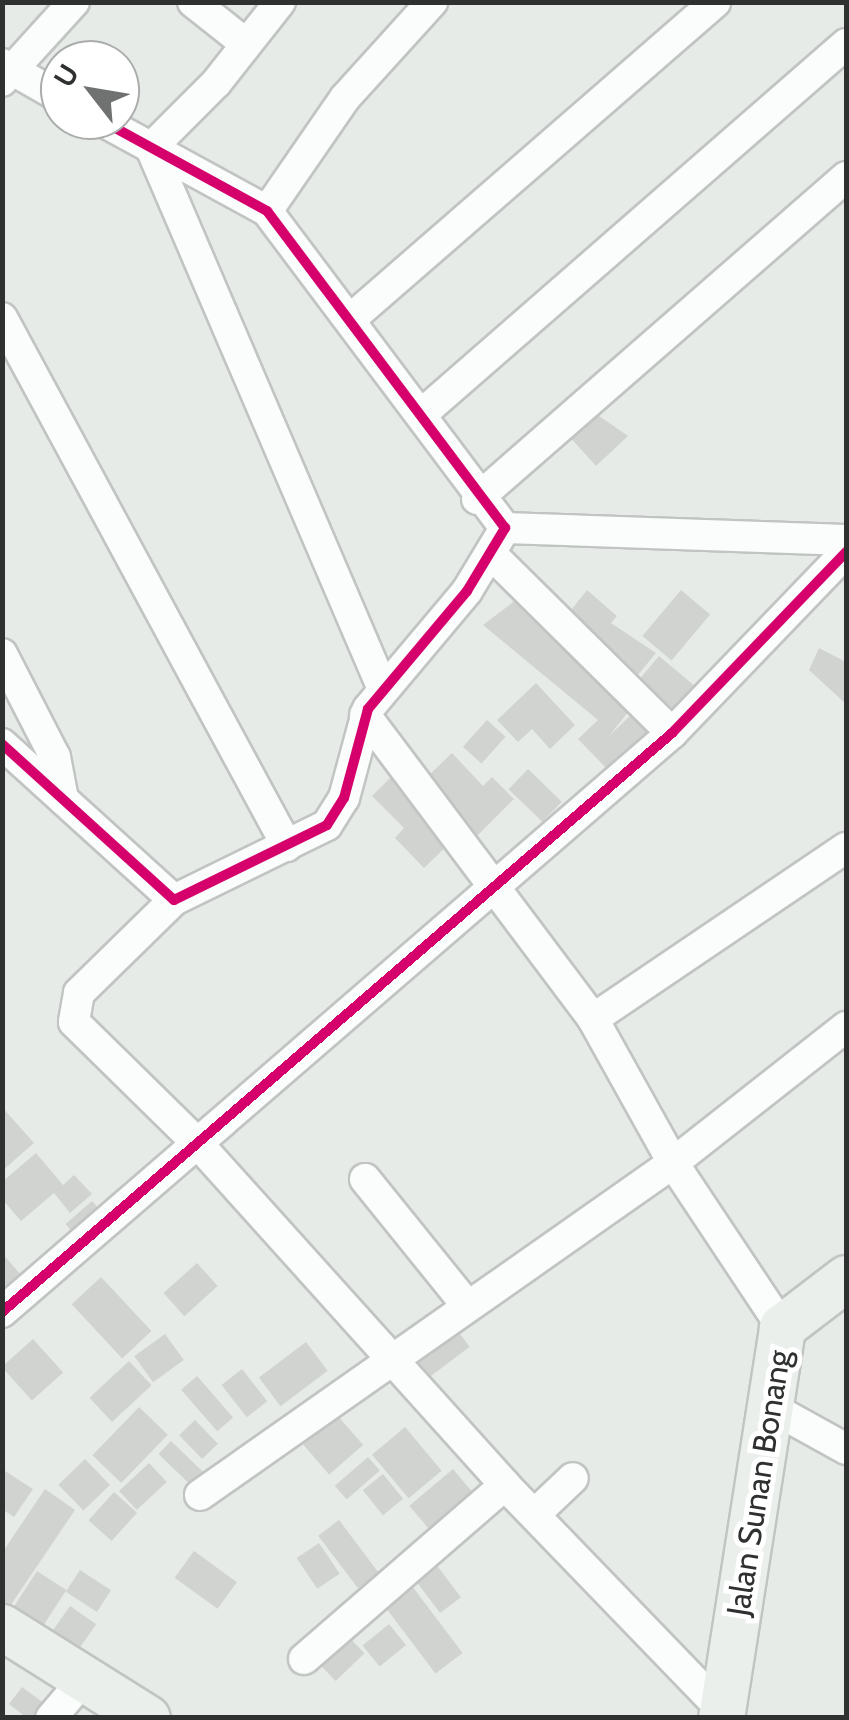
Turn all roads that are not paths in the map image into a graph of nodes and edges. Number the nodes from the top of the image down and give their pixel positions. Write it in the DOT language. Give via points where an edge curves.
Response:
graph roads {
  1 [pos="74,2"];
  2 [pos="193,2"];
  3 [pos="280,2"];
  4 [pos="432,2"];
  5 [pos="714,2"];
  6 [pos="246,43"];
  7 [pos="846,44"];
  8 [pos="5,71"];
  9 [pos="40,87"];
  10 [pos="137,140"];
  11 [pos="151,148"];
  12 [pos="846,177"];
  13 [pos="267,211"];
  14 [pos="353,317"];
  15 [pos="2,318"];
  16 [pos="424,412"];
  17 [pos="477,499"];
  18 [pos="846,540"];
  19 [pos="498,542"];
  20 [pos="846,552"];
  21 [pos="2,654"];
  22 [pos="374,702"];
  23 [pos="672,733"];
  24 [pos="2,744"];
  25 [pos="63,798"];
  26 [pos="288,846"];
  27 [pos="846,848"];
  28 [pos="498,884"];
  29 [pos="174,900"];
  30 [pos="593,1020"];
  31 [pos="846,1027"];
  32 [pos="200,1146"];
  33 [pos="672,1163"];
  34 [pos="364,1178"];
  35 [pos="846,1278"];
  36 [pos="465,1303"];
  37 [pos="2,1312"];
  38 [pos="782,1328"];
  39 [pos="389,1356"];
  40 [pos="772,1408"];
  41 [pos="846,1450"];
  42 [pos="573,1478"];
  43 [pos="505,1485"];
  44 [pos="200,1496"];
  45 [pos="535,1514"];
  46 [pos="2,1627"];
  47 [pos="304,1660"];
  48 [pos="85,1678"];
  49 [pos="722,1714"];
  50 [pos="51,1718"];
  51 [pos="147,1718"];
  1 -- 8 [label="street"];
  2 -- 6 [label="street"];
  3 -- 6 [label="street"];
  4 -- 13 [label="street" via="345,98"];
  5 -- 14 [label="street"];
  6 -- 11 [label="street"];
  7 -- 16 [label="street"];
  8 -- 9 [label="street"];
  10 -- 11 [label="street"];
  11 -- 13 [label="street"];
  11 -- 22 [label="street"];
  12 -- 17 [label="street"];
  13 -- 14 [label="street"];
  14 -- 16 [label="street"];
  15 -- 26 [label="street"];
  16 -- 17 [label="street"];
  17 -- 19 [label="street"];
  18 -- 19 [label="street"];
  19 -- 22 [label="street"];
  19 -- 23 [label="street"];
  20 -- 23 [label="street"];
  21 -- 25 [label="street" via="56,757"];
  22 -- 26 [label="street" via="338,812 316,834"];
  22 -- 28 [label="street"];
  23 -- 28 [label="street"];
  24 -- 25 [label="street"];
  25 -- 29 [label="street"];
  26 -- 29 [label="street"];
  27 -- 30 [label="street"];
  28 -- 30 [label="street"];
  28 -- 32 [label="street"];
  29 -- 32 [label="street" via="70,1011 82,1032"];
  30 -- 33 [label="street"];
  31 -- 33 [label="street"];
  32 -- 37 [label="street"];
  32 -- 39 [label="street"];
  33 -- 36 [label="street"];
  33 -- 38 [label="street"];
  34 -- 36 [label="street"];
  35 -- 38 [label="street, Jalan Sunan Bonang"];
  36 -- 39 [label="street"];
  38 -- 40 [label="street, Jalan Sunan Bonang"];
  39 -- 43 [label="street"];
  39 -- 44 [label="street"];
  40 -- 41 [label="street"];
  40 -- 49 [label="street, Jalan Sunan Bonang"];
  42 -- 45 [label="street"];
  43 -- 45 [label="street"];
  43 -- 47 [label="street"];
  45 -- 49 [label="street"];
  46 -- 48 [label="street"];
  48 -- 50 [label="street"];
  48 -- 51 [label="street"];
}
